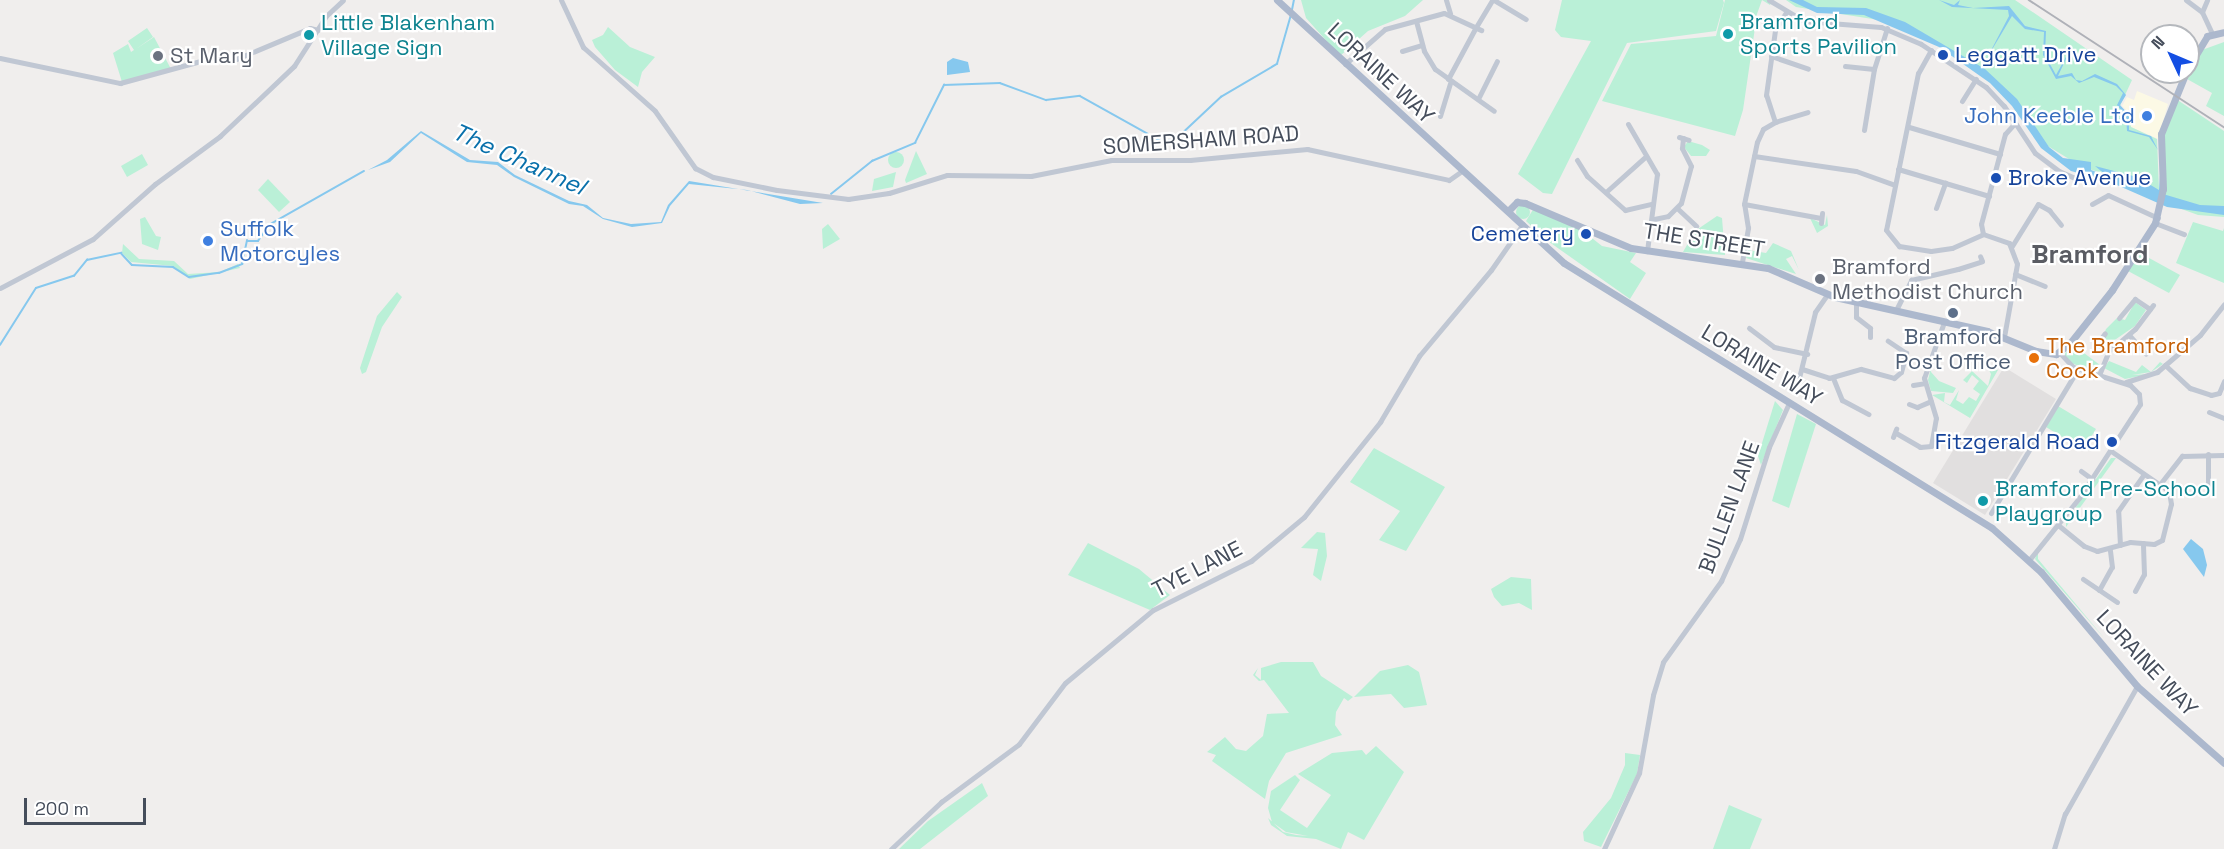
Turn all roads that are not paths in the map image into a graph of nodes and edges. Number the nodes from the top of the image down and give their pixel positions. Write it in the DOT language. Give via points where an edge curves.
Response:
graph roads {
  1 [pos="343,0"];
  2 [pos="561,0"];
  3 [pos="1277,0"];
  4 [pos="1446,0"];
  5 [pos="1493,0"];
  6 [pos="1769,0"];
  7 [pos="2186,0"];
  8 [pos="2207,0"];
  9 [pos="1787,11"];
  10 [pos="2202,12"];
  11 [pos="1450,13"];
  12 [pos="1526,19"];
  13 [pos="1416,21"];
  14 [pos="1478,28"];
  15 [pos="1887,28"];
  16 [pos="318,30"];
  17 [pos="2224,32"];
  18 [pos="2212,33"];
  19 [pos="1422,45"];
  20 [pos="2200,46"];
  21 [pos="1931,50"];
  22 [pos="1402,51"];
  23 [pos="1771,56"];
  24 [pos="0,58"];
  25 [pos="1497,61"];
  26 [pos="1345,64"];
  27 [pos="1845,66"];
  28 [pos="1808,69"];
  29 [pos="1874,69"];
  30 [pos="1976,79"];
  31 [pos="1450,80"];
  32 [pos="2180,84"];
  33 [pos="1479,97"];
  34 [pos="1962,101"];
  35 [pos="1494,111"];
  36 [pos="1808,112"];
  37 [pos="1440,116"];
  38 [pos="1775,122"];
  39 [pos="2015,123"];
  40 [pos="1629,124"];
  41 [pos="1909,127"];
  42 [pos="1864,130"];
  43 [pos="1683,138"];
  44 [pos="2000,154"];
  45 [pos="1754,156"];
  46 [pos="1644,158"];
  47 [pos="1577,160"];
  48 [pos="1898,169"];
  49 [pos="1462,171"];
  50 [pos="2077,179"];
  51 [pos="1945,183"];
  52 [pos="1895,186"];
  53 [pos="1607,191"];
  54 [pos="1989,196"];
  55 [pos="2093,200"];
  56 [pos="2032,201"];
  57 [pos="1651,204"];
  58 [pos="1744,204"];
  59 [pos="2038,204"];
  60 [pos="1936,208"];
  61 [pos="1678,209"];
  62 [pos="1508,211"];
  63 [pos="1821,218"];
  64 [pos="1654,219"];
  65 [pos="2157,220"];
  66 [pos="1523,224"];
  67 [pos="2061,225"];
  68 [pos="1696,226"];
  69 [pos="1983,234"];
  70 [pos="2184,234"];
  71 [pos="2012,246"];
  72 [pos="1647,251"];
  73 [pos="1980,256"];
  74 [pos="1742,262"];
  75 [pos="2015,274"];
  76 [pos="2045,286"];
  77 [pos="0,288"];
  78 [pos="1870,288"];
  79 [pos="1827,295"];
  80 [pos="1856,302"];
  81 [pos="1867,304"];
  82 [pos="2224,304"];
  83 [pos="1896,310"];
  84 [pos="2120,318"];
  85 [pos="1944,322"];
  86 [pos="1749,328"];
  87 [pos="2105,333"];
  88 [pos="2129,335"];
  89 [pos="1870,337"];
  90 [pos="2004,337"];
  91 [pos="1888,341"];
  92 [pos="2109,350"];
  93 [pos="2059,352"];
  94 [pos="1807,354"];
  95 [pos="2146,354"];
  96 [pos="2165,365"];
  97 [pos="1802,369"];
  98 [pos="2078,369"];
  99 [pos="2099,375"];
  100 [pos="1833,378"];
  101 [pos="2142,380"];
  102 [pos="2224,381"];
  103 [pos="1798,382"];
  104 [pos="2126,382"];
  105 [pos="1925,383"];
  106 [pos="1913,385"];
  107 [pos="2139,394"];
  108 [pos="1931,401"];
  109 [pos="1789,403"];
  110 [pos="1909,404"];
  111 [pos="2209,412"];
  112 [pos="1868,414"];
  113 [pos="2224,418"];
  114 [pos="1895,433"];
  115 [pos="2111,451"];
  116 [pos="2208,454"];
  117 [pos="2224,455"];
  118 [pos="2080,471"];
  119 [pos="2144,474"];
  120 [pos="2092,479"];
  121 [pos="2160,484"];
  122 [pos="2208,490"];
  123 [pos="1992,508"];
  124 [pos="2058,525"];
  125 [pos="2143,543"];
  126 [pos="2120,545"];
  127 [pos="2110,550"];
  128 [pos="2029,560"];
  129 [pos="2083,579"];
  130 [pos="2099,590"];
  131 [pos="2135,591"];
  132 [pos="2117,602"];
  133 [pos="2137,686"];
  134 [pos="2224,763"];
  135 [pos="891,849"];
  136 [pos="1604,849"];
  137 [pos="2054,849"];
  1 -- 16 [label="street"];
  2 -- 49 [label="street, SOMERSHAM ROAD" via="579,42 655,111 695,168 713,177 829,200 858,198 947,175 1031,176 1111,160 1190,160 1307,149 1449,180"];
  3 -- 26 [label="main road, LORAINE WAY"];
  4 -- 11 [label="street"];
  5 -- 12 [label="street"];
  5 -- 14 [label="street"];
  6 -- 9 [label="street"];
  7 -- 10 [label="street"];
  8 -- 10 [label="street"];
  9 -- 15 [label="street" via="1809,22"];
  9 -- 23 [label="street" via="1776,27"];
  10 -- 18 [label="street"];
  11 -- 13 [label="street"];
  11 -- 14 [label="street"];
  13 -- 19 [label="street"];
  13 -- 26 [label="street" via="1378,33"];
  14 -- 31 [label="street"];
  15 -- 21 [label="street"];
  15 -- 29 [label="street"];
  16 -- 24 [label="street" via="310,28 236,59 208,59 120,83"];
  16 -- 77 [label="street" via="289,72 220,136 148,189 111,225"];
  17 -- 18 [label="main road"];
  18 -- 20 [label="main road"];
  19 -- 22 [label="street"];
  19 -- 31 [label="street" via="1430,63"];
  21 -- 30 [label="street"];
  21 -- 41 [label="street" via="1918,73"];
  23 -- 28 [label="street"];
  23 -- 38 [label="street" via="1766,95"];
  25 -- 33 [label="street"];
  26 -- 49 [label="main road, LORAINE WAY"];
  27 -- 29 [label="street"];
  29 -- 42 [label="street"];
  30 -- 34 [label="street"];
  30 -- 39 [label="street" via="2000,101"];
  31 -- 33 [label="street"];
  31 -- 37 [label="street"];
  32 -- 65 [label="main road" via="2161,134 2163,189"];
  33 -- 35 [label="street"];
  36 -- 38 [label="street"];
  38 -- 45 [label="street" via="1760,134"];
  39 -- 44 [label="street" via="2007,129"];
  39 -- 50 [label="street" via="2042,159"];
  40 -- 46 [label="street"];
  41 -- 44 [label="street"];
  41 -- 48 [label="street"];
  43 -- 61 [label="street" via="1682,148 1691,166"];
  44 -- 54 [label="street"];
  45 -- 52 [label="street" via="1856,171"];
  45 -- 58 [label="street"];
  46 -- 53 [label="street"];
  46 -- 57 [label="street" via="1657,174"];
  47 -- 53 [label="street" via="1587,176"];
  48 -- 51 [label="street"];
  48 -- 52 [label="street"];
  49 -- 62 [label="main road, LORAINE WAY"];
  51 -- 54 [label="street"];
  51 -- 60 [label="street"];
  52 -- 69 [label="street" via="1886,230 1899,246 1942,250"];
  53 -- 57 [label="street" via="1626,210"];
  54 -- 69 [label="street" via="1981,224"];
  55 -- 65 [label="street" via="2108,195"];
  56 -- 59 [label="street"];
  57 -- 64 [label="street"];
  58 -- 63 [label="street"];
  58 -- 74 [label="street" via="1748,228"];
  59 -- 67 [label="street"];
  59 -- 71 [label="street"];
  61 -- 64 [label="street"];
  61 -- 68 [label="street"];
  62 -- 66 [label="main road, LORAINE WAY"];
  62 -- 72 [label="main road, THE STREET" via="1517,202 1529,204 1594,234"];
  64 -- 72 [label="street"];
  65 -- 70 [label="street"];
  65 -- 93 [label="main road" via="2112,290"];
  66 -- 109 [label="main road, LORAINE WAY" via="1564,263"];
  66 -- 135 [label="street, TYE LANE" via="1491,270 1419,356 1380,422 1304,517 1251,561 1153,610 1065,683 1019,744 941,802"];
  69 -- 71 [label="street" via="2001,237"];
  71 -- 75 [label="street" via="2017,261"];
  72 -- 74 [label="main road, THE STREET"];
  73 -- 83 [label="street" via="1982,261 1911,280"];
  74 -- 79 [label="main road, THE STREET" via="1778,270"];
  75 -- 76 [label="street"];
  75 -- 90 [label="street"];
  78 -- 81 [label="street"];
  79 -- 80 [label="main road, THE STREET"];
  79 -- 94 [label="street" via="1815,312"];
  80 -- 81 [label="main road, THE STREET"];
  80 -- 89 [label="street" via="1856,317 1860,327 1870,328"];
  81 -- 83 [label="main road, THE STREET"];
  82 -- 96 [label="street" via="2200,335"];
  83 -- 85 [label="main road, THE STREET"];
  84 -- 88 [label="street" via="2135,299 2152,307"];
  85 -- 90 [label="main road, THE STREET"];
  85 -- 105 [label="street"];
  86 -- 94 [label="street" via="1770,345"];
  87 -- 92 [label="street" via="2096,344"];
  88 -- 92 [label="street"];
  88 -- 95 [label="street"];
  90 -- 93 [label="main road" via="2036,351"];
  91 -- 100 [label="street" via="1906,353 1896,377 1861,369"];
  92 -- 99 [label="street"];
  93 -- 98 [label="street" via="2065,362"];
  94 -- 97 [label="street"];
  96 -- 101 [label="street"];
  96 -- 102 [label="street" via="2190,388 2211,396 2219,393"];
  97 -- 100 [label="street"];
  97 -- 103 [label="street"];
  98 -- 99 [label="street"];
  98 -- 123 [label="street"];
  99 -- 104 [label="street"];
  100 -- 112 [label="street" via="1840,398"];
  101 -- 104 [label="street"];
  101 -- 107 [label="street"];
  104 -- 107 [label="street"];
  105 -- 106 [label="street"];
  105 -- 108 [label="street"];
  107 -- 115 [label="street" via="2138,410"];
  108 -- 110 [label="street" via="1919,407"];
  108 -- 114 [label="street" via="1936,418 1929,448"];
  109 -- 128 [label="main road, LORAINE WAY" via="1965,509"];
  109 -- 136 [label="street, BULLEN LANE" via="1769,447 1740,539 1720,581 1663,662 1653,695 1640,773"];
  111 -- 113 [label="street"];
  115 -- 119 [label="street"];
  115 -- 120 [label="street"];
  116 -- 117 [label="street"];
  116 -- 121 [label="street" via="2179,458"];
  116 -- 122 [label="street"];
  118 -- 120 [label="street"];
  119 -- 121 [label="street"];
  119 -- 126 [label="street" via="2118,511"];
  120 -- 124 [label="street"];
  121 -- 125 [label="street" via="2171,498 2165,535 2156,544"];
  124 -- 127 [label="street" via="2089,549"];
  124 -- 128 [label="street"];
  125 -- 126 [label="street"];
  125 -- 131 [label="street" via="2144,574"];
  126 -- 127 [label="street"];
  127 -- 130 [label="street" via="2112,567"];
  128 -- 133 [label="main road, LORAINE WAY"];
  129 -- 130 [label="street"];
  130 -- 132 [label="street"];
  133 -- 134 [label="main road, LORAINE WAY"];
  133 -- 137 [label="street" via="2065,814"];
}
